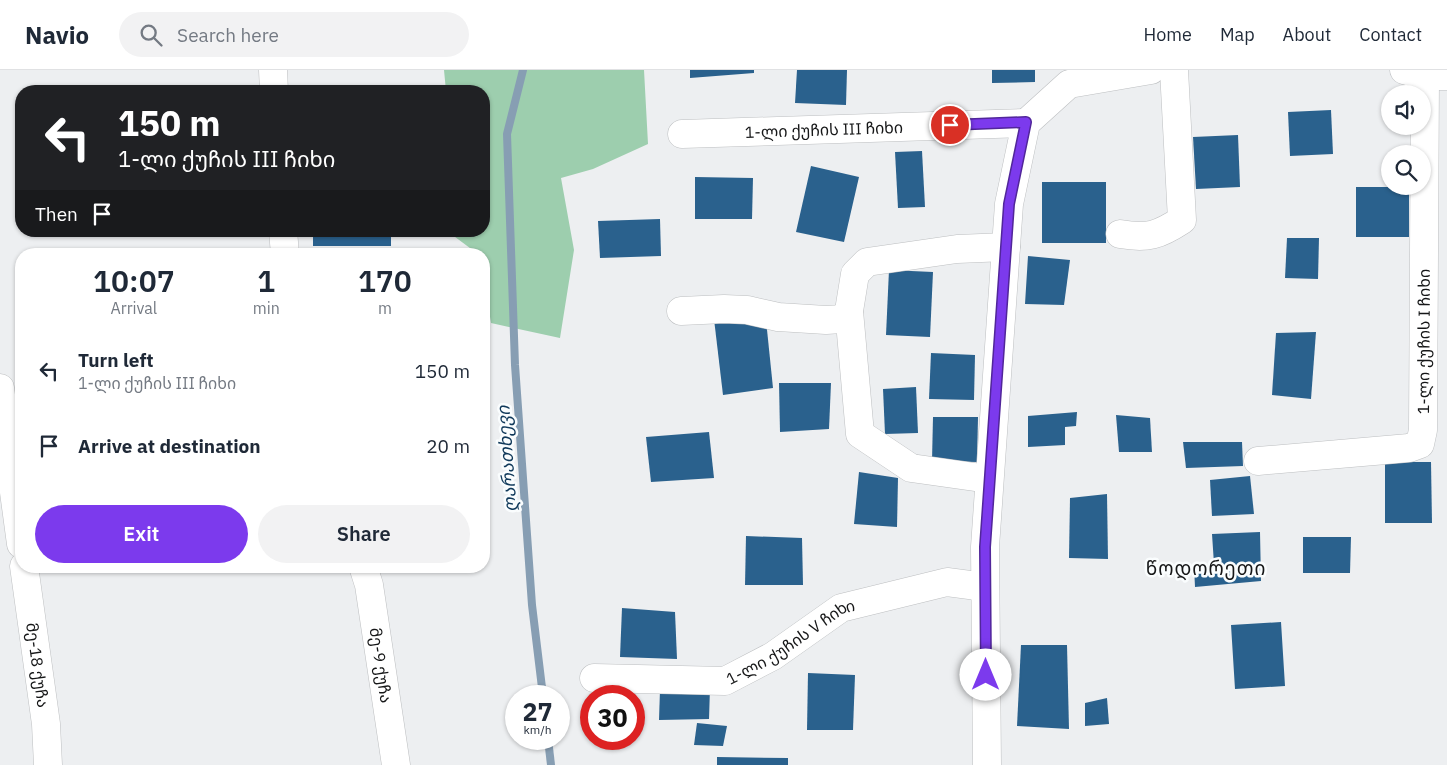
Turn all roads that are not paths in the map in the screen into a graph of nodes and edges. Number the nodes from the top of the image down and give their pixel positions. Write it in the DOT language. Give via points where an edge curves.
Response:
graph roads {
  1 [pos="273,70"];
  2 [pos="1151,70"];
  3 [pos="1174,70"];
  4 [pos="1425,74"];
  5 [pos="274,85"];
  6 [pos="1026,122"];
  7 [pos="682,134"];
  8 [pos="1120,234"];
  9 [pos="1006,247"];
  10 [pos="681,311"];
  11 [pos="849,312"];
  12 [pos="0,388"];
  13 [pos="1258,461"];
  14 [pos="989,479"];
  15 [pos="15,499"];
  16 [pos="25,573"];
  17 [pos="366,573"];
  18 [pos="985,587"];
  19 [pos="594,678"];
  20 [pos="48,765"];
  21 [pos="396,765"];
  22 [pos="987,765"];
  1 -- 5 [label="street"];
  2 -- 6 [label="street" via="1069,84"];
  3 -- 8 [label="street" via="1182,220 1162,233 1138,237"];
  4 -- 13 [label="street, 1-ლი ქუჩის I ჩიხი" via="1423,430 1420,444 1409,448"];
  6 -- 7 [label="street, 1-ლი ქუჩის III ჩიხი"];
  6 -- 9 [label="street" via="1009,204"];
  9 -- 11 [label="street" via="957,249 867,262 855,274"];
  9 -- 14 [label="street"];
  10 -- 11 [label="street" via="747,310 778,317 826,320 842,319"];
  11 -- 14 [label="street" via="860,434 911,468"];
  12 -- 15 [label="street"];
  14 -- 18 [label="street"];
  16 -- 20 [label="street, მე-18 ქუჩა" via="46,724"];
  17 -- 21 [label="street, მე-9 ქუჩა"];
  18 -- 19 [label="street, 1-ლი ქუჩის V ჩიხი" via="946,582 841,608 773,656 726,681"];
  18 -- 22 [label="street"];
}
